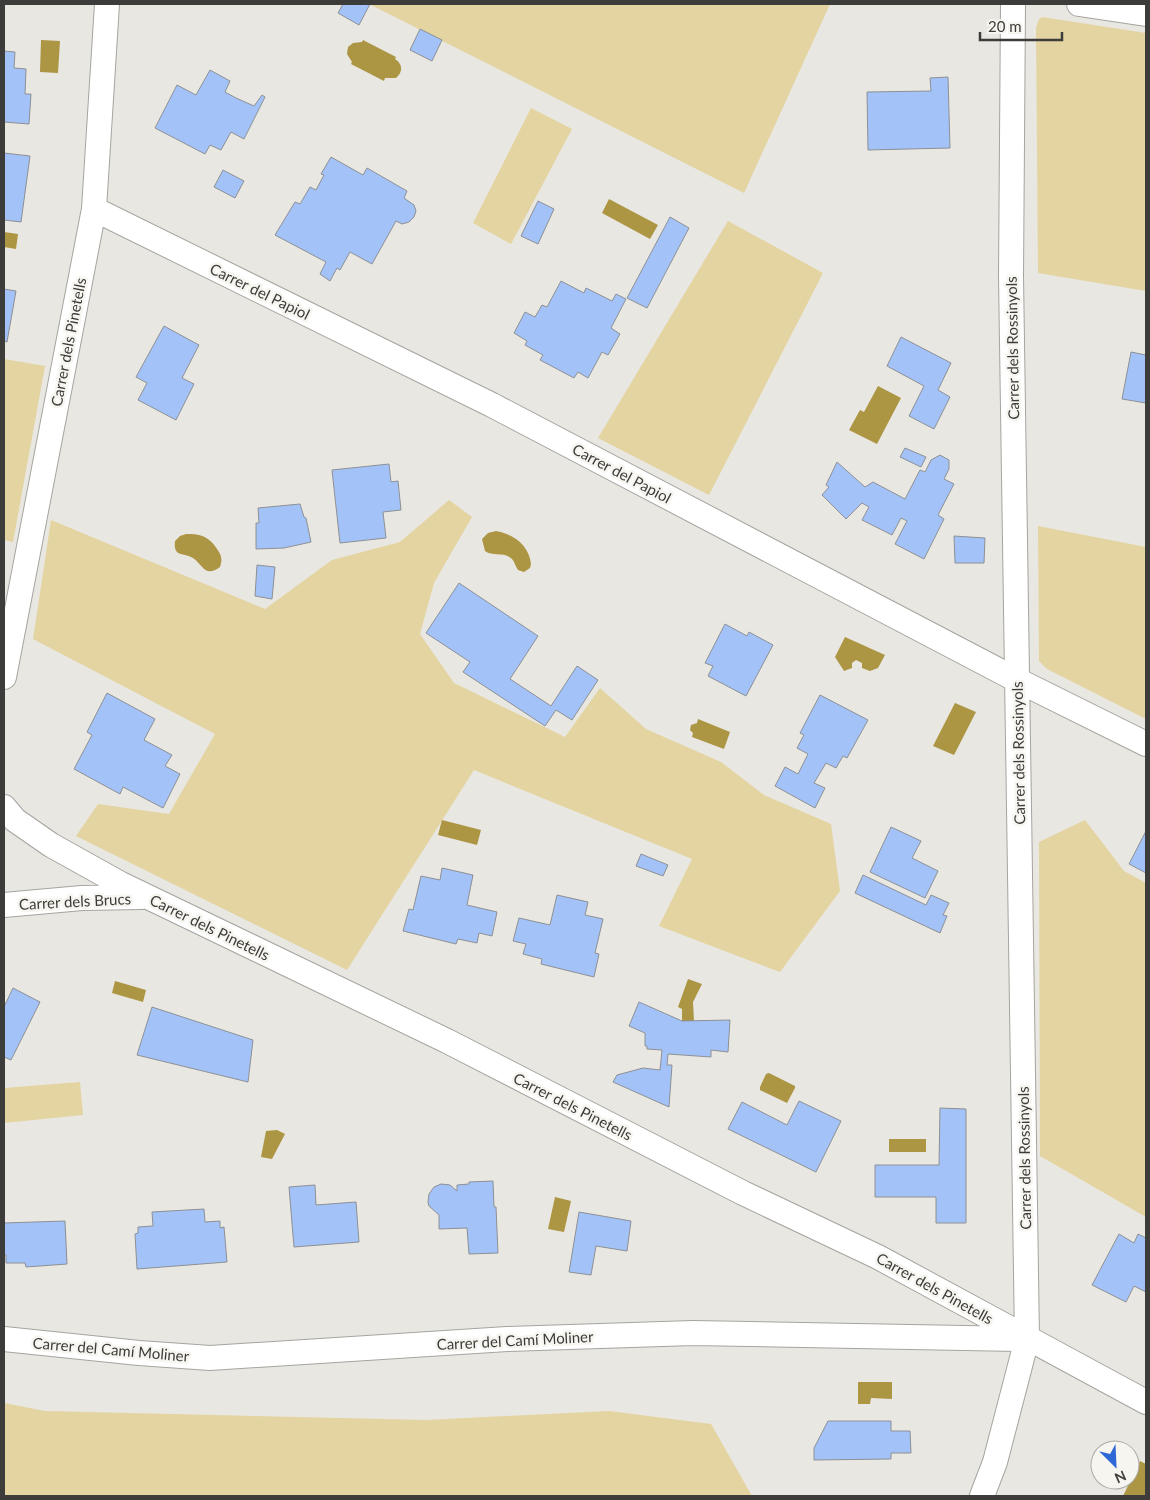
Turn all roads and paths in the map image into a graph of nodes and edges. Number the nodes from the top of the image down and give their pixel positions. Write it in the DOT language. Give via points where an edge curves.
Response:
graph roads {
  1 [pos="107,4"];
  2 [pos="1013,4"];
  3 [pos="1079,4"];
  4 [pos="1146,14"];
  5 [pos="94,209"];
  6 [pos="4,677"];
  7 [pos="1017,680"];
  8 [pos="1146,744"];
  9 [pos="4,807"];
  10 [pos="147,897"];
  11 [pos="4,905"];
  12 [pos="4,1339"];
  13 [pos="1027,1339"];
  14 [pos="1146,1402"];
  15 [pos="982,1496"];
  1 -- 5 [label="street, Carrer dels Pinetells"];
  2 -- 7 [label="street, Carrer dels Rossinyols" via="1011,276"];
  3 -- 4 [label="street"];
  5 -- 6 [label="street, Carrer dels Pinetells"];
  5 -- 7 [label="street, Carrer del Papiol" via="492,405"];
  7 -- 8 [label="street, Carrer del Papiol"];
  7 -- 13 [label="street, Carrer dels Rossinyols"];
  9 -- 10 [label="street, Carrer dels Pinetells" via="15,820 51,845"];
  10 -- 11 [label="street, Carrer dels Brucs" via="82,898"];
  10 -- 13 [label="street, Carrer dels Pinetells" via="439,1037 743,1193 878,1257"];
  12 -- 13 [label="street, Carrer del Camí Moliner" via="210,1358 507,1339 693,1333"];
  13 -- 14 [label="street, Carrer dels Pinetells"];
  13 -- 15 [label="street, Carrer dels Rossinyols" via="995,1462"];
}
